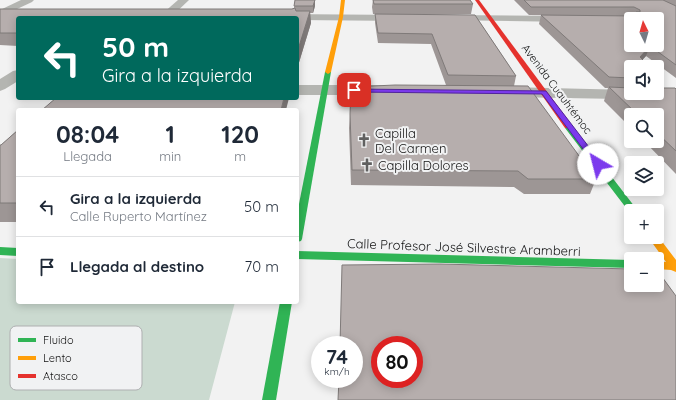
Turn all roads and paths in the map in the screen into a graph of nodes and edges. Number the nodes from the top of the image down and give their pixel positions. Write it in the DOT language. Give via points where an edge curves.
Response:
graph roads {
  1 [pos="29,0"];
  2 [pos="184,0"];
  3 [pos="343,0"];
  4 [pos="477,0"];
  5 [pos="0,15"];
  6 [pos="24,16"];
  7 [pos="152,16"];
  8 [pos="166,16"];
  9 [pos="181,16"];
  10 [pos="299,17"];
  11 [pos="341,17"];
  12 [pos="417,18"];
  13 [pos="433,18"];
  14 [pos="490,19"];
  15 [pos="583,19"];
  16 [pos="16,75"];
  17 [pos="0,86"];
  18 [pos="16,86"];
  19 [pos="299,90"];
  20 [pos="324,90"];
  21 [pos="392,90"];
  22 [pos="490,92"];
  23 [pos="543,92"];
  24 [pos="676,95"];
  25 [pos="628,204"];
  26 [pos="299,228"];
  27 [pos="658,244"];
  28 [pos="0,251"];
  29 [pos="16,252"];
  30 [pos="299,255"];
  31 [pos="624,264"];
  32 [pos="664,265"];
  33 [pos="675,266"];
  34 [pos="286,304"];
  35 [pos="269,400"];
  1 -- 5 [label="street"];
  2 -- 8 [label="street"];
  3 -- 11 [label="main road"];
  4 -- 14 [label="main road, Avenida Cuauhtémoc"];
  5 -- 6 [label="street"];
  7 -- 8 [label="street"];
  8 -- 9 [label="street"];
  10 -- 11 [label="street"];
  11 -- 12 [label="street"];
  11 -- 20 [label="main road"];
  13 -- 14 [label="street"];
  14 -- 15 [label="street"];
  14 -- 23 [label="main road, Avenida Cuauhtémoc"];
  16 -- 17 [label="street"];
  17 -- 18 [label="street"];
  19 -- 20 [label="street"];
  20 -- 21 [label="street"];
  20 -- 26 [label="main road"];
  22 -- 23 [label="street"];
  23 -- 24 [label="street"];
  23 -- 25 [label="main road, Avenida Cuauhtémoc"];
  27 -- 33 [label="main road"];
  28 -- 29 [label="main road"];
  30 -- 31 [label="main road, Calle Profesor José Silvestre Aramberri"];
  32 -- 33 [label="main road"];
  34 -- 35 [label="main road"];
}
